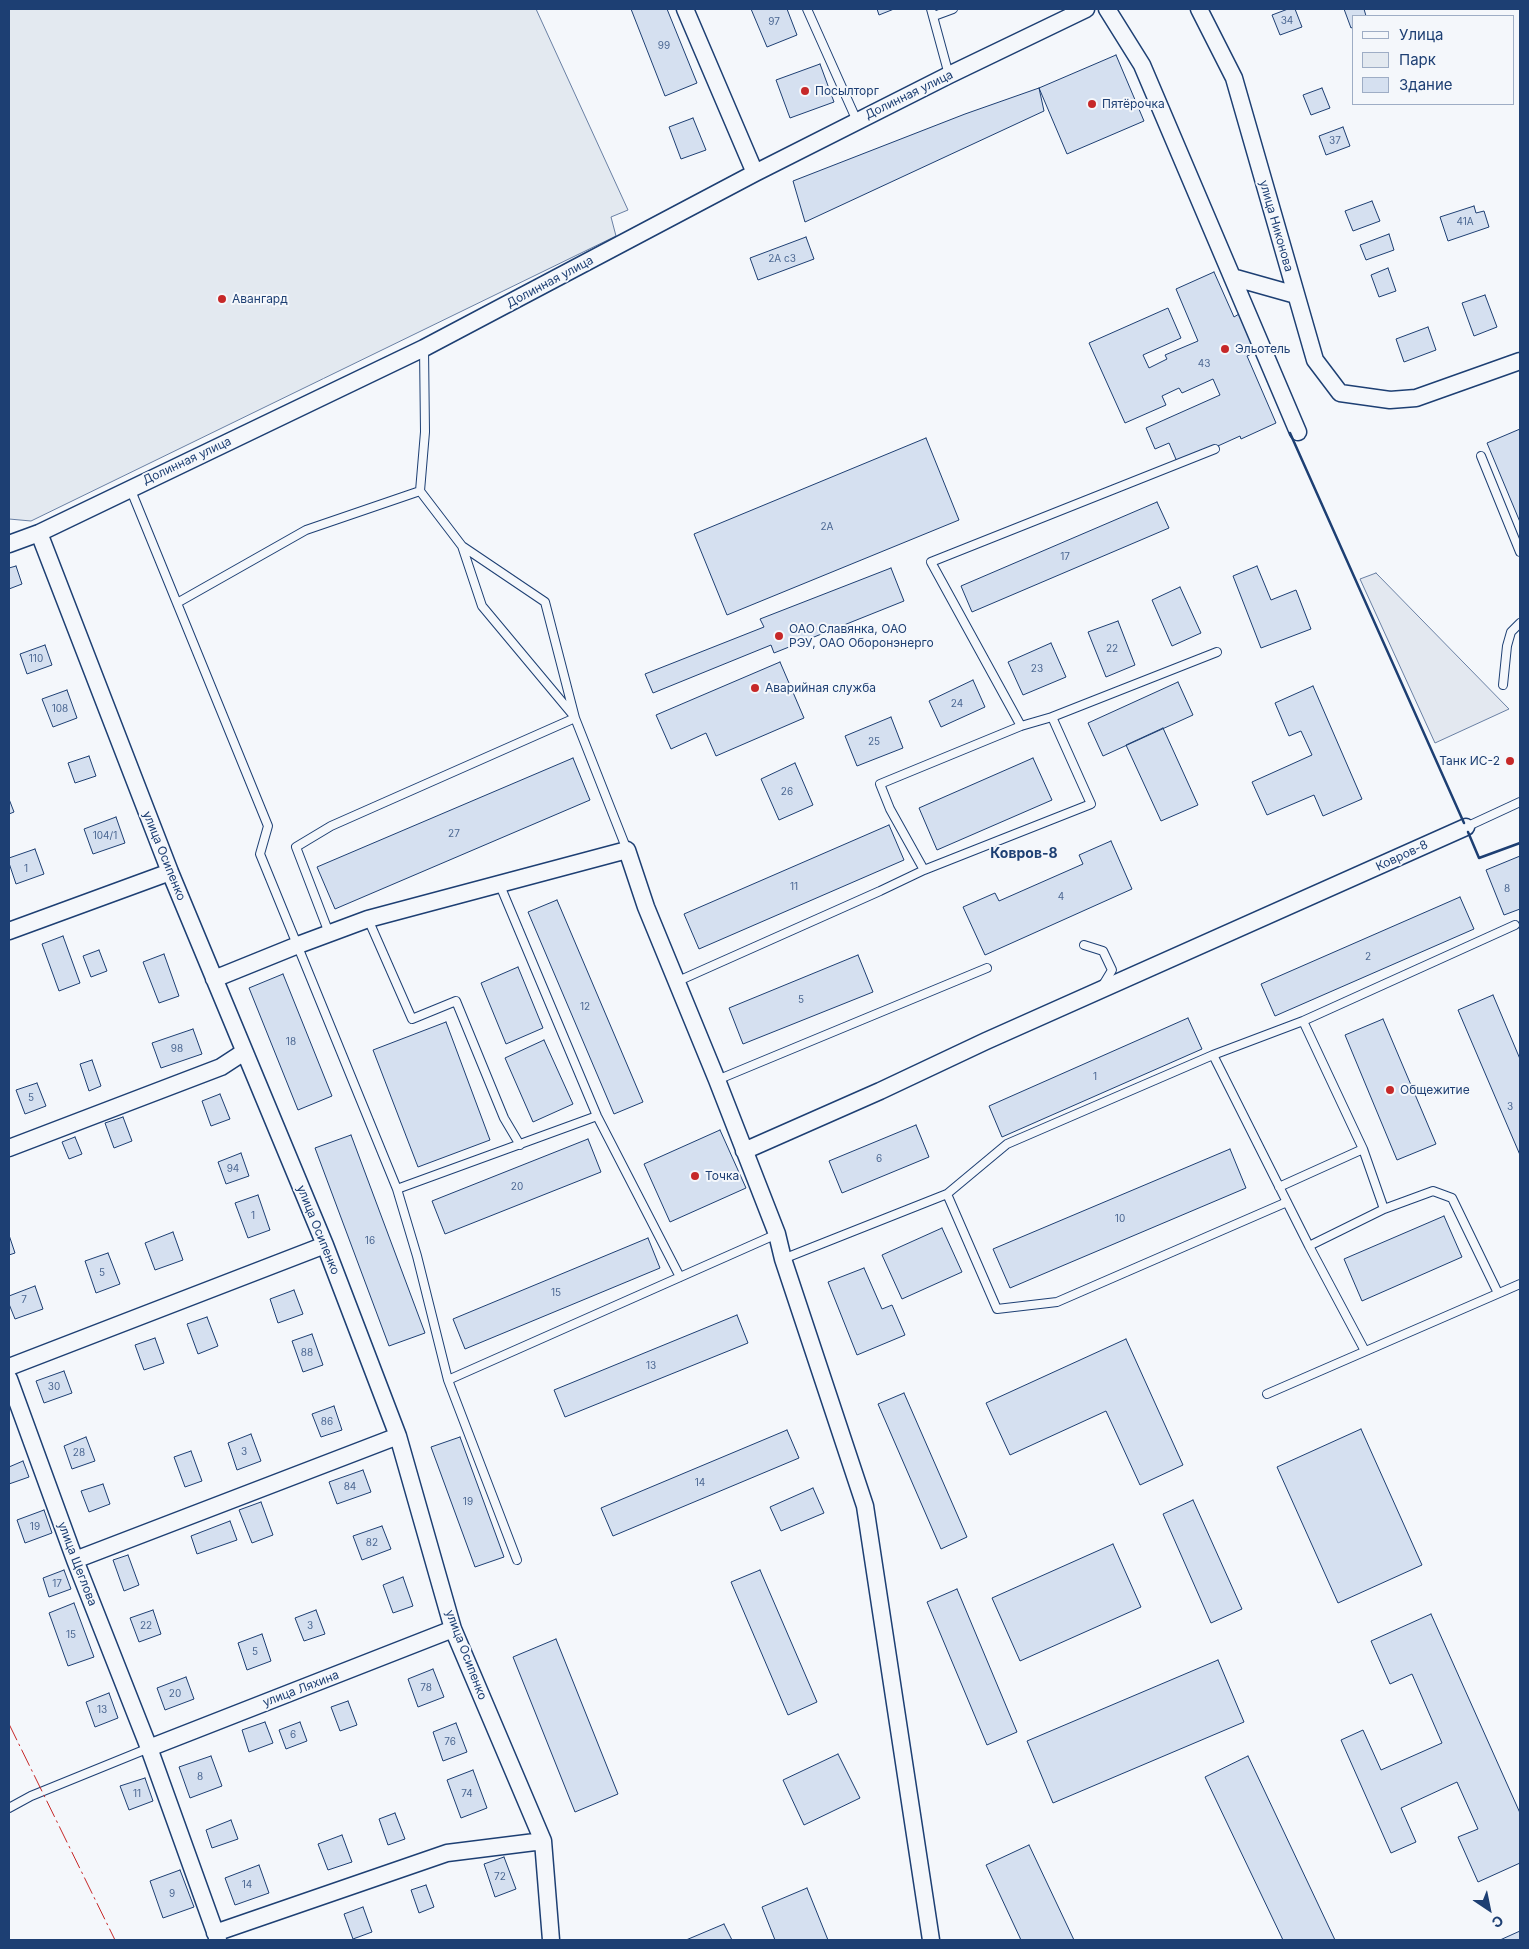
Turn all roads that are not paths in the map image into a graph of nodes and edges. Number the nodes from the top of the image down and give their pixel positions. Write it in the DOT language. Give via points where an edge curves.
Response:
graph roads {
  1 [pos="685,9"];
  2 [pos="807,9"];
  3 [pos="953,9"];
  4 [pos="1086,9"];
  5 [pos="1107,9"];
  6 [pos="1199,9"];
  7 [pos="933,12"];
  8 [pos="949,75"];
  9 [pos="857,121"];
  10 [pos="755,173"];
  11 [pos="1232,277"];
  12 [pos="1296,295"];
  13 [pos="424,348"];
  14 [pos="1520,361"];
  15 [pos="1298,432"];
  16 [pos="1215,449"];
  17 [pos="1481,456"];
  18 [pos="130,488"];
  19 [pos="420,492"];
  20 [pos="39,533"];
  21 [pos="9,544"];
  22 [pos="462,546"];
  23 [pos="1520,552"];
  24 [pos="177,603"];
  25 [pos="1520,623"];
  26 [pos="1217,652"];
  27 [pos="1503,685"];
  28 [pos="1052,717"];
  29 [pos="575,718"];
  30 [pos="1021,726"];
  31 [pos="1520,802"];
  32 [pos="1466,827"];
  33 [pos="627,850"];
  34 [pos="924,870"];
  35 [pos="170,872"];
  36 [pos="499,883"];
  37 [pos="368,920"];
  38 [pos="1515,925"];
  39 [pos="9,931"];
  40 [pos="329,933"];
  41 [pos="298,945"];
  42 [pos="1084,945"];
  43 [pos="987,968"];
  44 [pos="214,979"];
  45 [pos="676,982"];
  46 [pos="1100,990"];
  47 [pos="1303,1021"];
  48 [pos="244,1052"];
  49 [pos="1213,1055"];
  50 [pos="717,1080"];
  51 [pos="596,1116"];
  52 [pos="520,1145"];
  53 [pos="9,1148"];
  54 [pos="1363,1149"];
  55 [pos="744,1151"];
  56 [pos="1279,1187"];
  57 [pos="397,1189"];
  58 [pos="948,1194"];
  59 [pos="1288,1202"];
  60 [pos="1384,1210"];
  61 [pos="777,1234"];
  62 [pos="325,1245"];
  63 [pos="1309,1246"];
  64 [pos="783,1258"];
  65 [pos="680,1277"];
  66 [pos="1520,1284"];
  67 [pos="1498,1293"];
  68 [pos="1365,1352"];
  69 [pos="9,1367"];
  70 [pos="9,1379"];
  71 [pos="448,1380"];
  72 [pos="1267,1394"];
  73 [pos="398,1436"];
  74 [pos="75,1560"];
  75 [pos="517,1560"];
  76 [pos="453,1629"];
  77 [pos="149,1748"];
  78 [pos="9,1808"];
  79 [pos="543,1841"];
  80 [pos="216,1936"];
  81 [pos="551,1940"];
  82 [pos="931,1940"];
  1 -- 10 [label="street"];
  2 -- 9 [label="lane"];
  3 -- 7 [label="lane"];
  4 -- 8 [label="street, Долинная улица"];
  5 -- 11 [label="street" via="1142,65"];
  6 -- 12 [label="street, улица Никонова" via="1234,78"];
  7 -- 8 [label="lane"];
  8 -- 9 [label="street, Долинная улица"];
  9 -- 10 [label="street, Долинная улица"];
  10 -- 13 [label="street, Долинная улица"];
  11 -- 12 [label="street"];
  11 -- 15 [label="street"];
  12 -- 14 [label="street, улица Никонова" via="1315,360 1340,393 1390,400 1416,398"];
  13 -- 18 [label="street, Долинная улица"];
  13 -- 19 [label="lane" via="425,432"];
  16 -- 30 [label="lane" via="931,562"];
  17 -- 23 [label="lane"];
  18 -- 20 [label="street, Долинная улица"];
  18 -- 24 [label="lane"];
  19 -- 22 [label="lane"];
  19 -- 24 [label="lane" via="306,530"];
  20 -- 21 [label="street, Долинная улица"];
  20 -- 35 [label="street, улица Осипенко"];
  22 -- 29 [label="lane" via="482,606"];
  22 -- 29 [label="lane" via="545,602"];
  24 -- 41 [label="lane" via="268,826 260,854"];
  25 -- 27 [label="lane" via="1511,632 1507,646"];
  26 -- 28 [label="lane"];
  28 -- 30 [label="lane"];
  28 -- 34 [label="lane" via="1091,804"];
  29 -- 33 [label="lane"];
  29 -- 40 [label="lane" via="331,826 296,847"];
  30 -- 34 [label="lane" via="880,784"];
  31 -- 32 [label="lane"];
  32 -- 46 [label="street, Ковров-8"];
  33 -- 36 [label="street"];
  33 -- 45 [label="street"];
  34 -- 45 [label="lane"];
  35 -- 39 [label="street"];
  35 -- 44 [label="street, улица Осипенко"];
  36 -- 37 [label="street"];
  36 -- 51 [label="lane"];
  37 -- 40 [label="street"];
  37 -- 52 [label="lane" via="412,1019 456,1001 504,1118"];
  38 -- 47 [label="lane"];
  40 -- 41 [label="street"];
  41 -- 44 [label="street"];
  41 -- 57 [label="lane"];
  42 -- 46 [label="lane" via="1103,951 1112,970"];
  43 -- 50 [label="lane"];
  44 -- 48 [label="street, улица Осипенко"];
  45 -- 50 [label="street"];
  46 -- 55 [label="street, Ковров-8"];
  47 -- 49 [label="lane"];
  47 -- 54 [label="lane"];
  48 -- 53 [label="street" via="221,1067"];
  48 -- 62 [label="street, улица Осипенко"];
  49 -- 56 [label="lane"];
  49 -- 58 [label="lane" via="1007,1144"];
  50 -- 55 [label="street"];
  51 -- 52 [label="lane"];
  51 -- 65 [label="lane"];
  52 -- 57 [label="lane"];
  54 -- 56 [label="lane"];
  54 -- 60 [label="lane"];
  55 -- 61 [label="street"];
  56 -- 59 [label="lane"];
  57 -- 71 [label="lane"];
  58 -- 59 [label="lane" via="997,1309 1057,1302"];
  58 -- 64 [label="lane"];
  59 -- 63 [label="lane"];
  60 -- 63 [label="lane"];
  60 -- 67 [label="lane" via="1433,1191 1452,1198"];
  61 -- 64 [label="street"];
  61 -- 65 [label="lane"];
  62 -- 69 [label="street"];
  62 -- 73 [label="street, улица Осипенко"];
  63 -- 68 [label="lane"];
  64 -- 82 [label="street" via="864,1506"];
  65 -- 71 [label="lane"];
  66 -- 67 [label="lane"];
  67 -- 68 [label="lane"];
  68 -- 72 [label="lane"];
  70 -- 74 [label="street, улица Щеглова"];
  71 -- 75 [label="lane"];
  73 -- 74 [label="street"];
  73 -- 76 [label="street, улица Осипенко"];
  74 -- 77 [label="street, улица Щеглова"];
  76 -- 77 [label="street, улица Ляхина"];
  76 -- 79 [label="street, улица Осипенко"];
  77 -- 78 [label="lane"];
  77 -- 80 [label="street, улица Щеглова"];
  79 -- 80 [label="street" via="447,1853"];
  79 -- 81 [label="street, улица Осипенко"];
}
